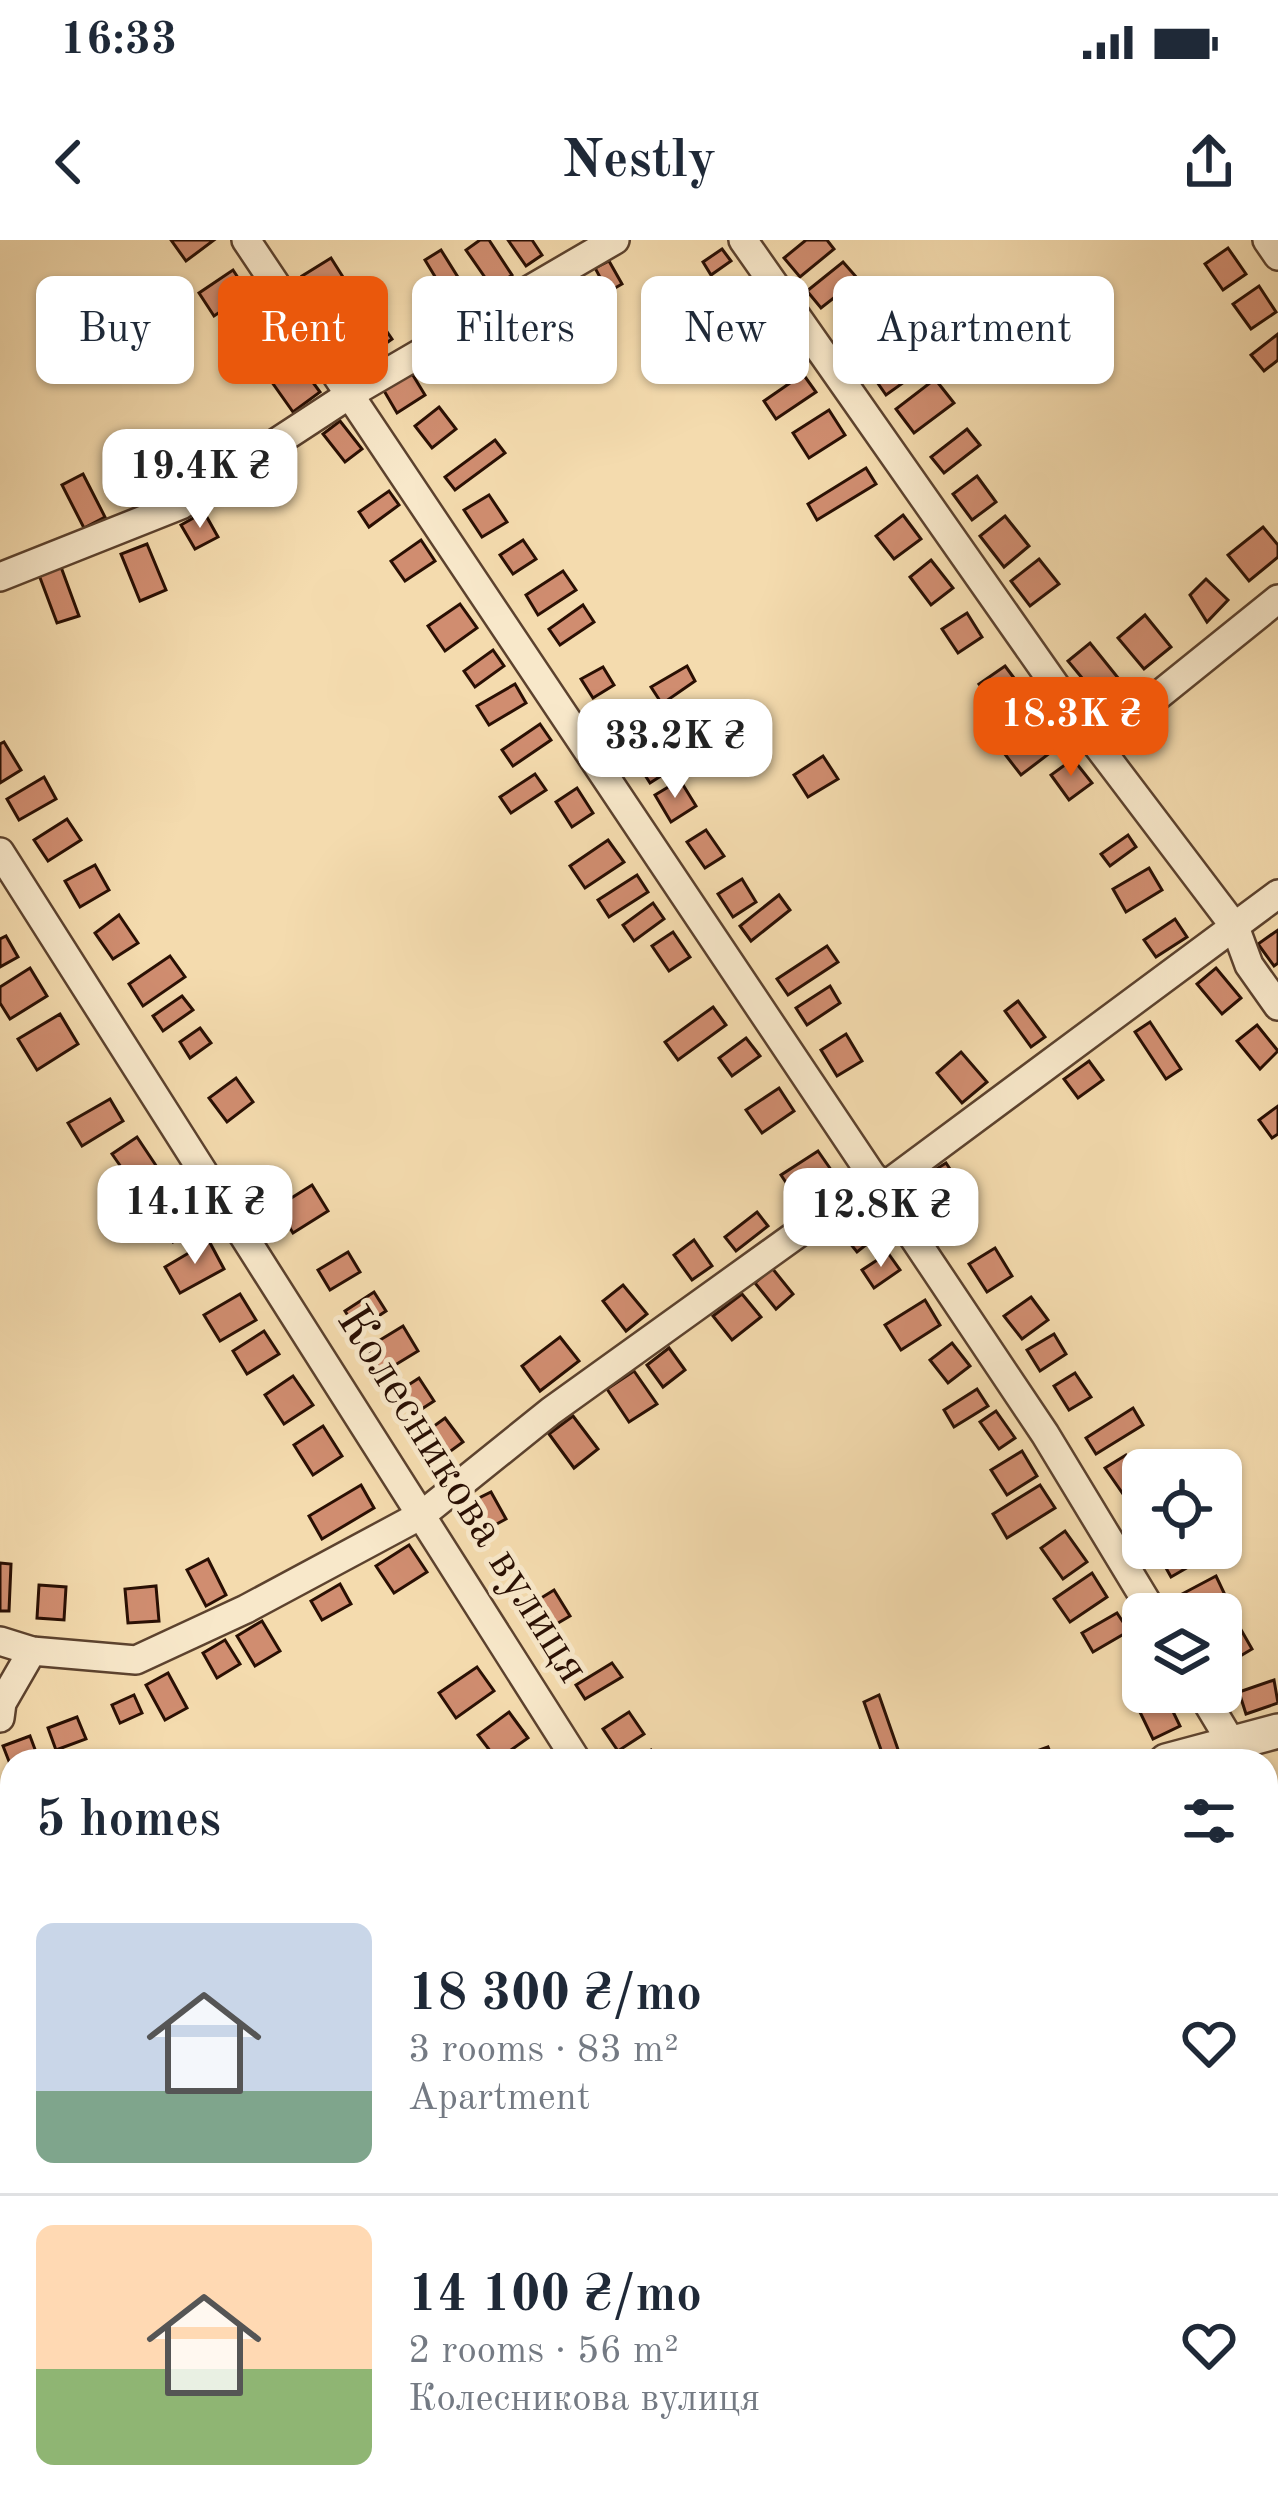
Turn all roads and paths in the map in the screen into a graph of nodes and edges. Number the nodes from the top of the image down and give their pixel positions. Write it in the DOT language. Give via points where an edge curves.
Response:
graph roads {
  1 [pos="246,240"];
  2 [pos="614,240"];
  3 [pos="743,240"];
  4 [pos="1267,240"];
  5 [pos="1278,256"];
  6 [pos="352,393"];
  7 [pos="0,577"];
  8 [pos="1278,598"];
  9 [pos="1097,745"];
  10 [pos="0,852"];
  11 [pos="1278,894"];
  12 [pos="1235,927"];
  13 [pos="1278,1006"];
  14 [pos="879,1183"];
  15 [pos="423,1514"];
  16 [pos="1141,1593"];
  17 [pos="0,1641"];
  18 [pos="32,1651"];
  19 [pos="1205,1713"];
  20 [pos="0,1718"];
  21 [pos="1278,1731"];
  22 [pos="570,1749"];
  23 [pos="1211,1749"];
  24 [pos="1218,1749"];
  1 -- 6 [label="street"];
  2 -- 6 [label="street"];
  3 -- 9 [label="street"];
  4 -- 5 [label="street"];
  6 -- 7 [label="street" via="181,506"];
  6 -- 14 [label="street"];
  8 -- 9 [label="street"];
  9 -- 12 [label="street"];
  10 -- 15 [label="street, Колесникова вулиця"];
  11 -- 12 [label="street"];
  12 -- 13 [label="street"];
  12 -- 14 [label="street"];
  14 -- 15 [label="street" via="550,1412"];
  14 -- 16 [label="street"];
  15 -- 18 [label="street" via="136,1660"];
  15 -- 22 [label="street, Колесникова вулиця"];
  17 -- 18 [label="street"];
  18 -- 20 [label="street"];
  19 -- 23 [label="street"];
  21 -- 24 [label="street"];
}
